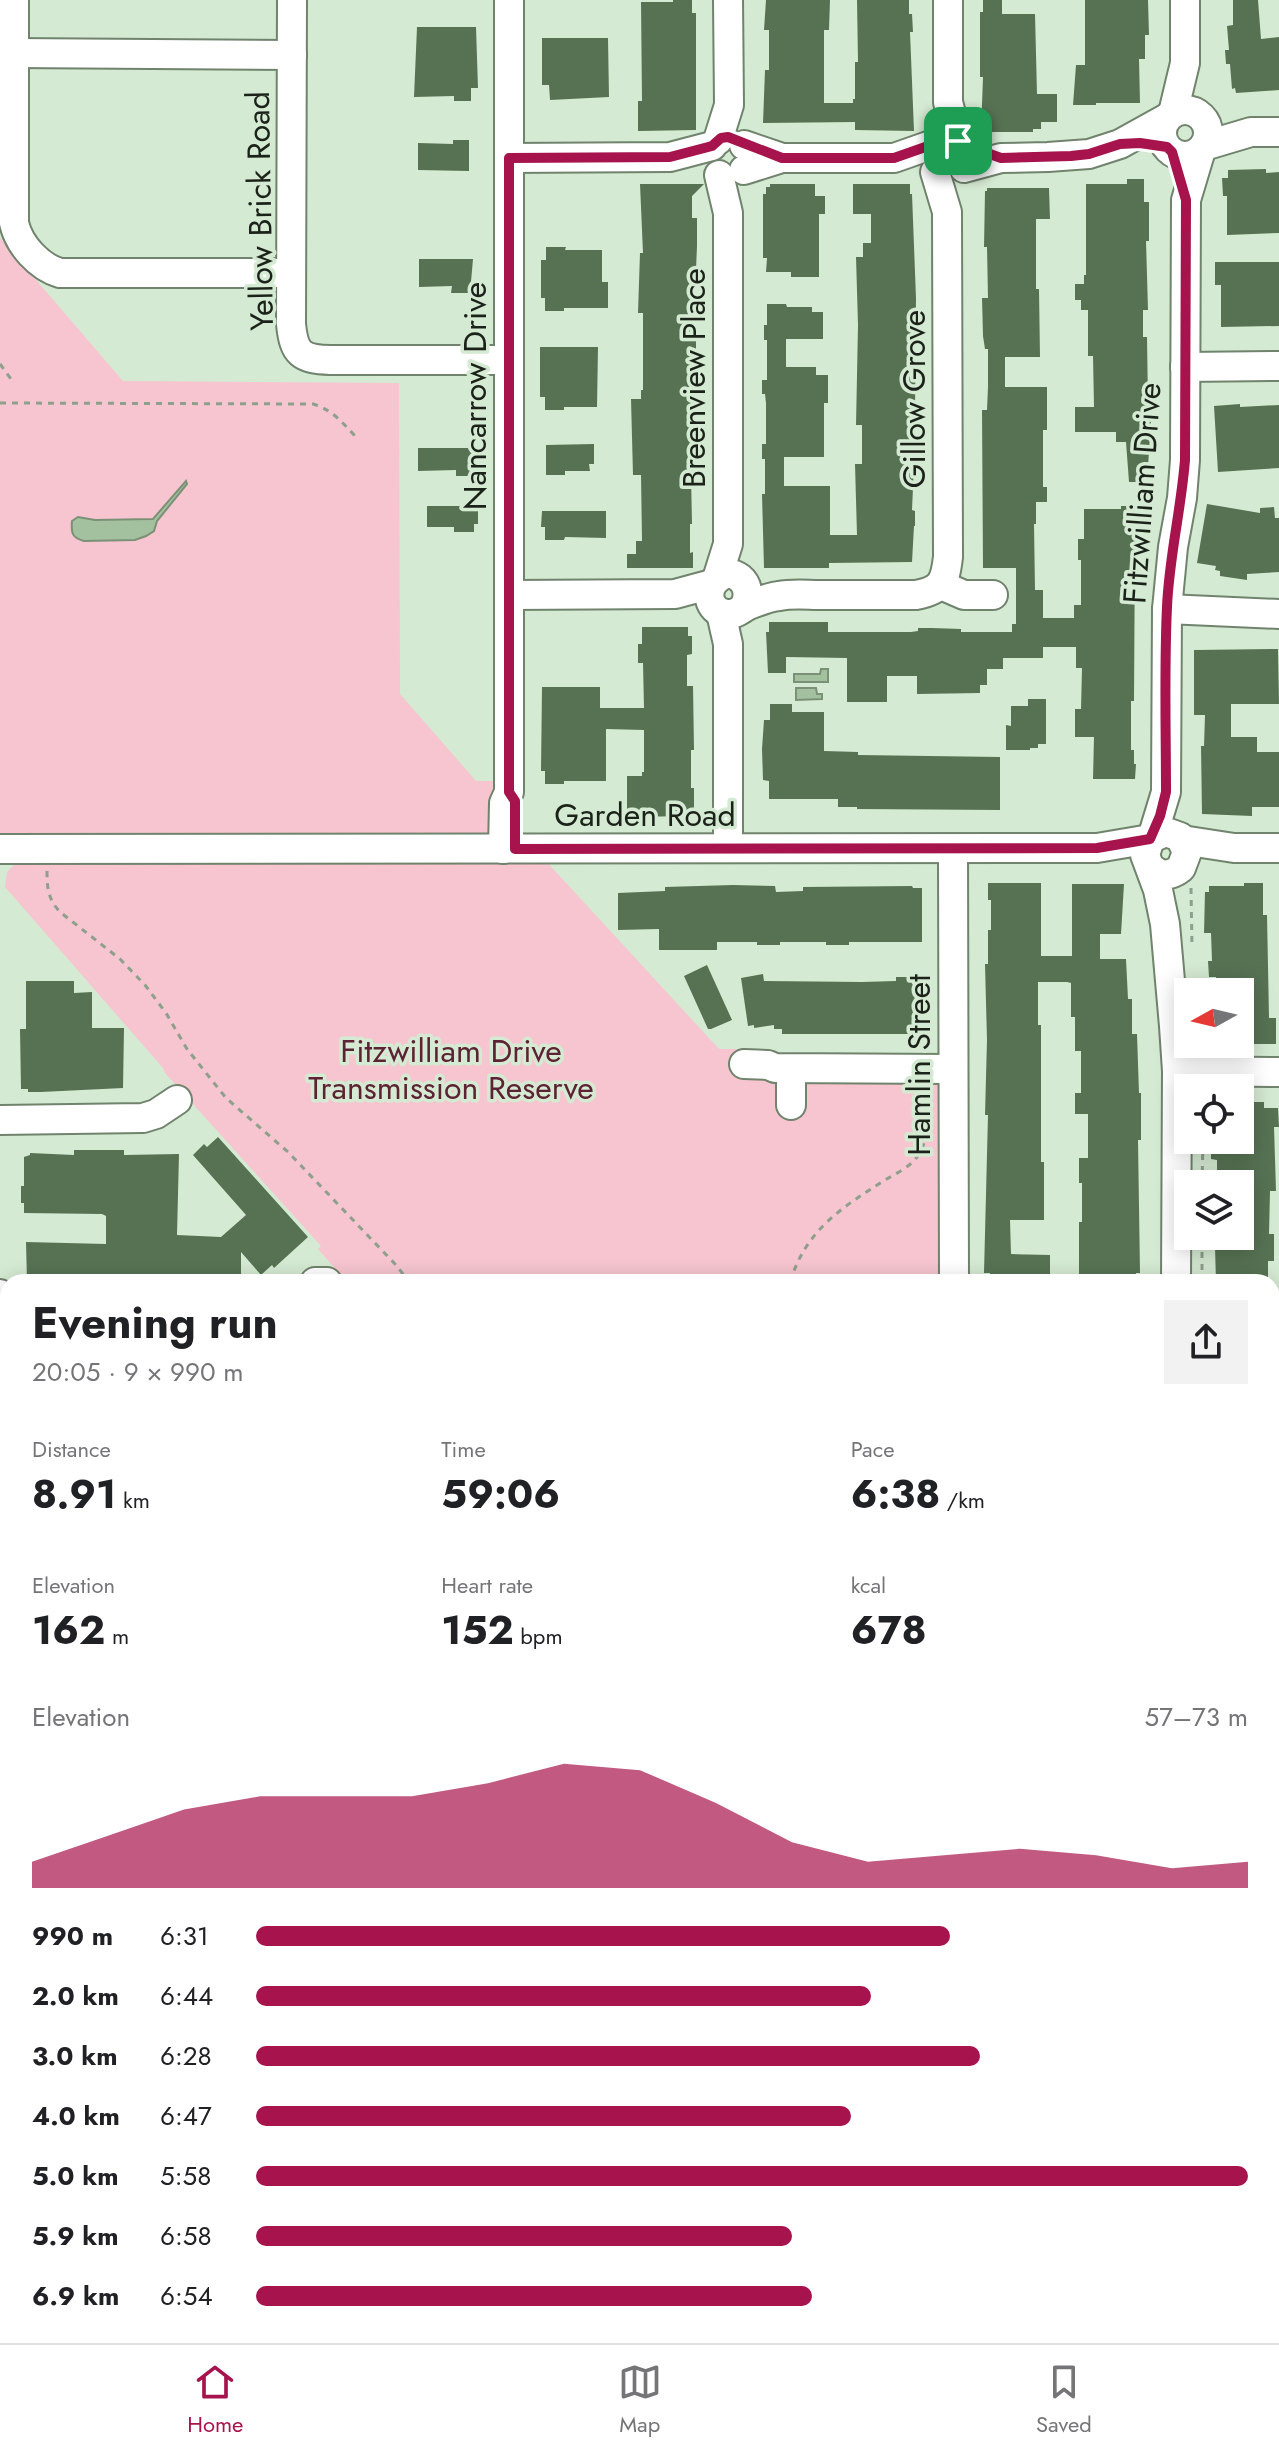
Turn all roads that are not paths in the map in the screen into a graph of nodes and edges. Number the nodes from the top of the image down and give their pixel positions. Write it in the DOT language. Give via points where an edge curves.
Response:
graph roads {
  1 [pos="14,0"];
  2 [pos="292,0"];
  3 [pos="509,0"];
  4 [pos="728,0"];
  5 [pos="948,0"];
  6 [pos="1185,0"];
  7 [pos="13,53"];
  8 [pos="292,55"];
  9 [pos="1185,115"];
  10 [pos="1251,132"];
  11 [pos="1279,132"];
  12 [pos="1120,144"];
  13 [pos="1202,148"];
  14 [pos="1170,149"];
  15 [pos="728,157"];
  16 [pos="947,157"];
  17 [pos="509,158"];
  18 [pos="1186,200"];
  19 [pos="290,273"];
  20 [pos="509,360"];
  21 [pos="1279,366"];
  22 [pos="1185,367"];
  23 [pos="941,585"];
  24 [pos="510,595"];
  25 [pos="729,595"];
  26 [pos="993,595"];
  27 [pos="1167,609"];
  28 [pos="1279,614"];
  29 [pos="728,848"];
  30 [pos="1279,848"];
  31 [pos="0,849"];
  32 [pos="509,849"];
  33 [pos="953,849"];
  34 [pos="1166,853"];
  35 [pos="744,1064"];
  36 [pos="783,1068"];
  37 [pos="952,1069"];
  38 [pos="1177,1071"];
  39 [pos="1279,1072"];
  40 [pos="179,1102"];
  41 [pos="791,1105"];
  42 [pos="0,1120"];
  43 [pos="954,1274"];
  44 [pos="1176,1274"];
  1 -- 7 [label="street"];
  2 -- 8 [label="street, Yellow Brick Road"];
  3 -- 17 [label="street, Nancarrow Drive"];
  4 -- 15 [label="street, Breenview Place"];
  5 -- 16 [label="street"];
  6 -- 9 [label="street"];
  7 -- 8 [label="street"];
  7 -- 19 [label="street" via="14,223 20,239 49,270"];
  8 -- 19 [label="street, Yellow Brick Road"];
  9 -- 10 [label="street"];
  9 -- 12 [label="street"];
  9 -- 13 [label="street" via="1208,129"];
  9 -- 14 [label="street" via="1162,132"];
  10 -- 11 [label="street"];
  10 -- 13 [label="street"];
  12 -- 14 [label="street"];
  12 -- 16 [label="street" via="1071,156"];
  13 -- 14 [label="street" via="1187,156"];
  13 -- 18 [label="street, Fitzwilliam Drive"];
  14 -- 18 [label="street, Fitzwilliam Drive"];
  15 -- 16 [label="street"];
  15 -- 17 [label="street"];
  15 -- 25 [label="street, Breenview Place"];
  16 -- 23 [label="street, Gillow Grove" via="948,557"];
  17 -- 20 [label="street, Nancarrow Drive"];
  18 -- 22 [label="street, Fitzwilliam Drive"];
  19 -- 20 [label="street, Yellow Brick Road" via="293,341 310,359"];
  20 -- 24 [label="street, Nancarrow Drive"];
  21 -- 22 [label="street"];
  22 -- 27 [label="street, Fitzwilliam Drive" via="1182,498"];
  23 -- 25 [label="street" via="916,595"];
  23 -- 26 [label="street" via="964,595"];
  24 -- 25 [label="street"];
  24 -- 32 [label="street, Nancarrow Drive" via="509,792 504,803"];
  25 -- 29 [label="street, Breenview Place"];
  27 -- 28 [label="street"];
  27 -- 34 [label="street, Fitzwilliam Drive"];
  29 -- 32 [label="street, Garden Road"];
  29 -- 33 [label="street, Garden Road"];
  30 -- 34 [label="street, Garden Road"];
  31 -- 32 [label="street, Garden Road"];
  33 -- 34 [label="street, Garden Road"];
  33 -- 37 [label="street, Hamlin Street"];
  34 -- 38 [label="street" via="1174,886 1165,924"];
  35 -- 36 [label="street"];
  36 -- 37 [label="street"];
  36 -- 41 [label="street"];
  37 -- 43 [label="street, Hamlin Street"];
  38 -- 39 [label="street"];
  38 -- 44 [label="street"];
  40 -- 42 [label="street" via="143,1118"];
}
